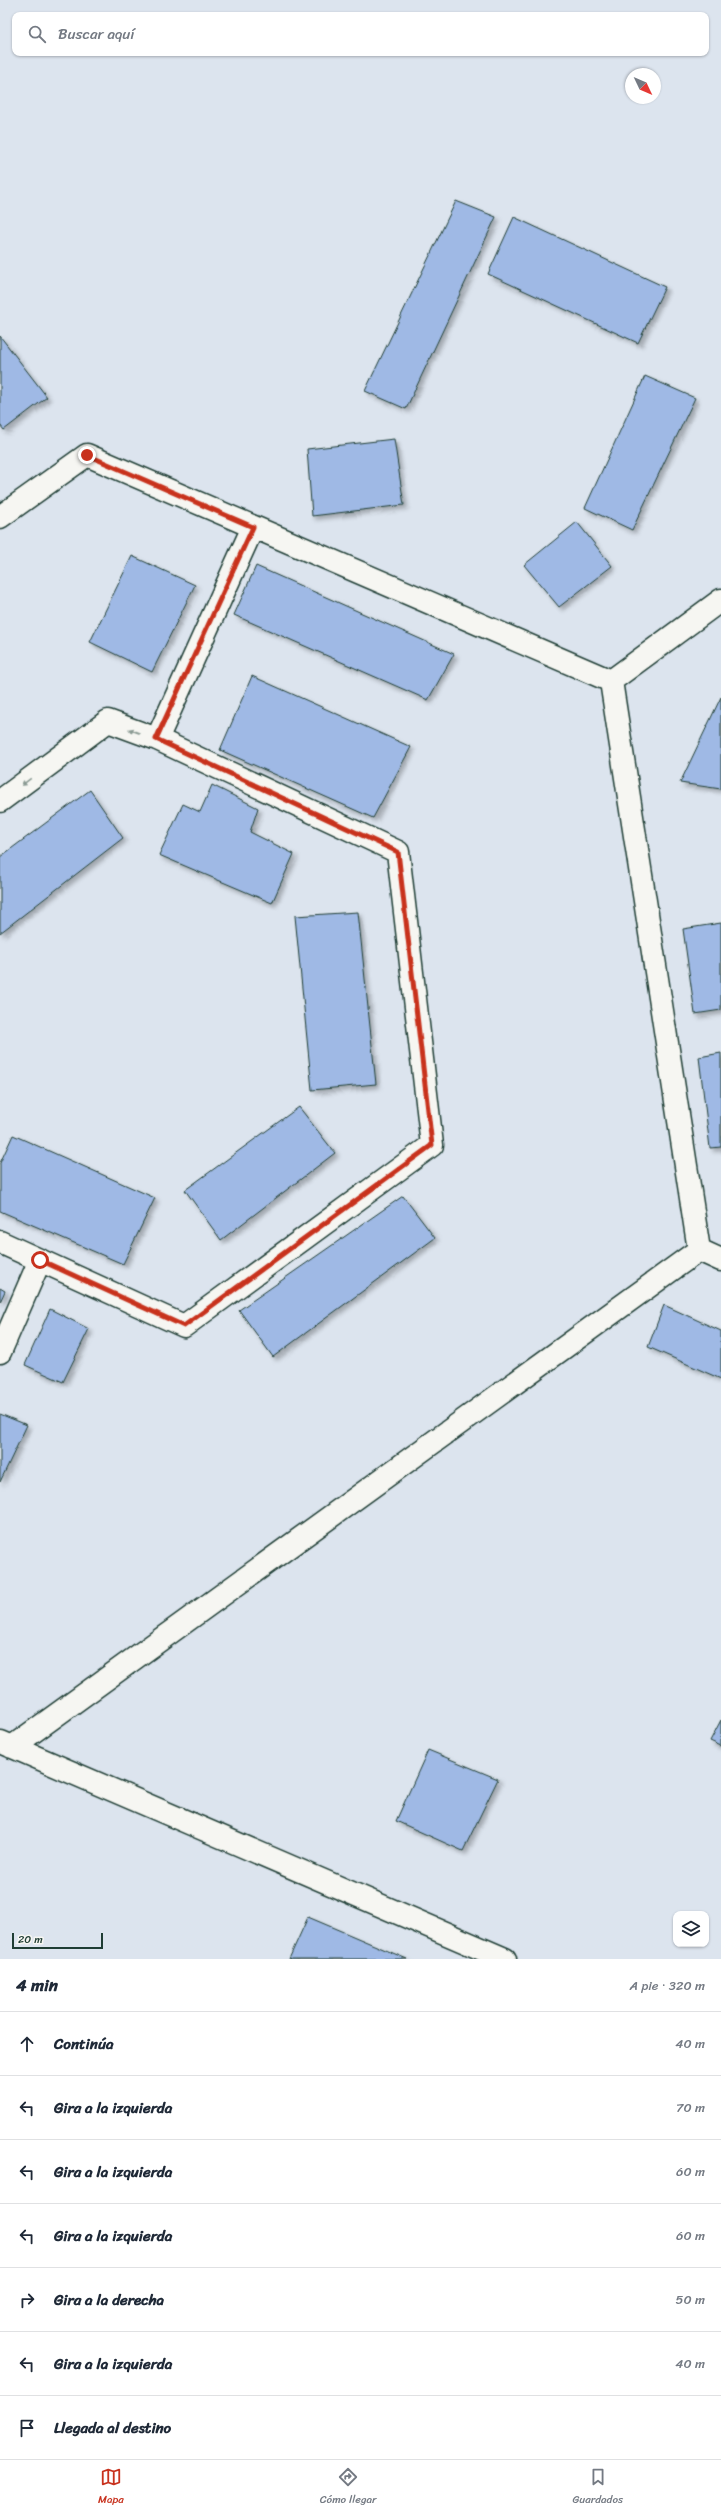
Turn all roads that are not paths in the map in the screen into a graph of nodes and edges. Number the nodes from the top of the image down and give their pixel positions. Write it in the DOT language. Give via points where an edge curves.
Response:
graph roads {
  1 [pos="0,517"];
  2 [pos="253,527"];
  3 [pos="721,600"];
  4 [pos="611,680"];
  5 [pos="156,739"];
  6 [pos="0,801"];
  7 [pos="0,1242"];
  8 [pos="699,1250"];
  9 [pos="40,1260"];
  10 [pos="721,1260"];
  11 [pos="0,1352"];
  12 [pos="6,1744"];
  13 [pos="505,1959"];
  1 -- 2 [label="street" via="87,455"];
  2 -- 4 [label="street"];
  2 -- 5 [label="street"];
  3 -- 4 [label="street"];
  4 -- 8 [label="street"];
  5 -- 6 [label="street, one-way" via="108,720"];
  5 -- 9 [label="street" via="398,852 432,1145 184,1326"];
  7 -- 9 [label="street"];
  8 -- 10 [label="street"];
  8 -- 12 [label="street"];
  9 -- 11 [label="street"];
  12 -- 13 [label="street"];
}
